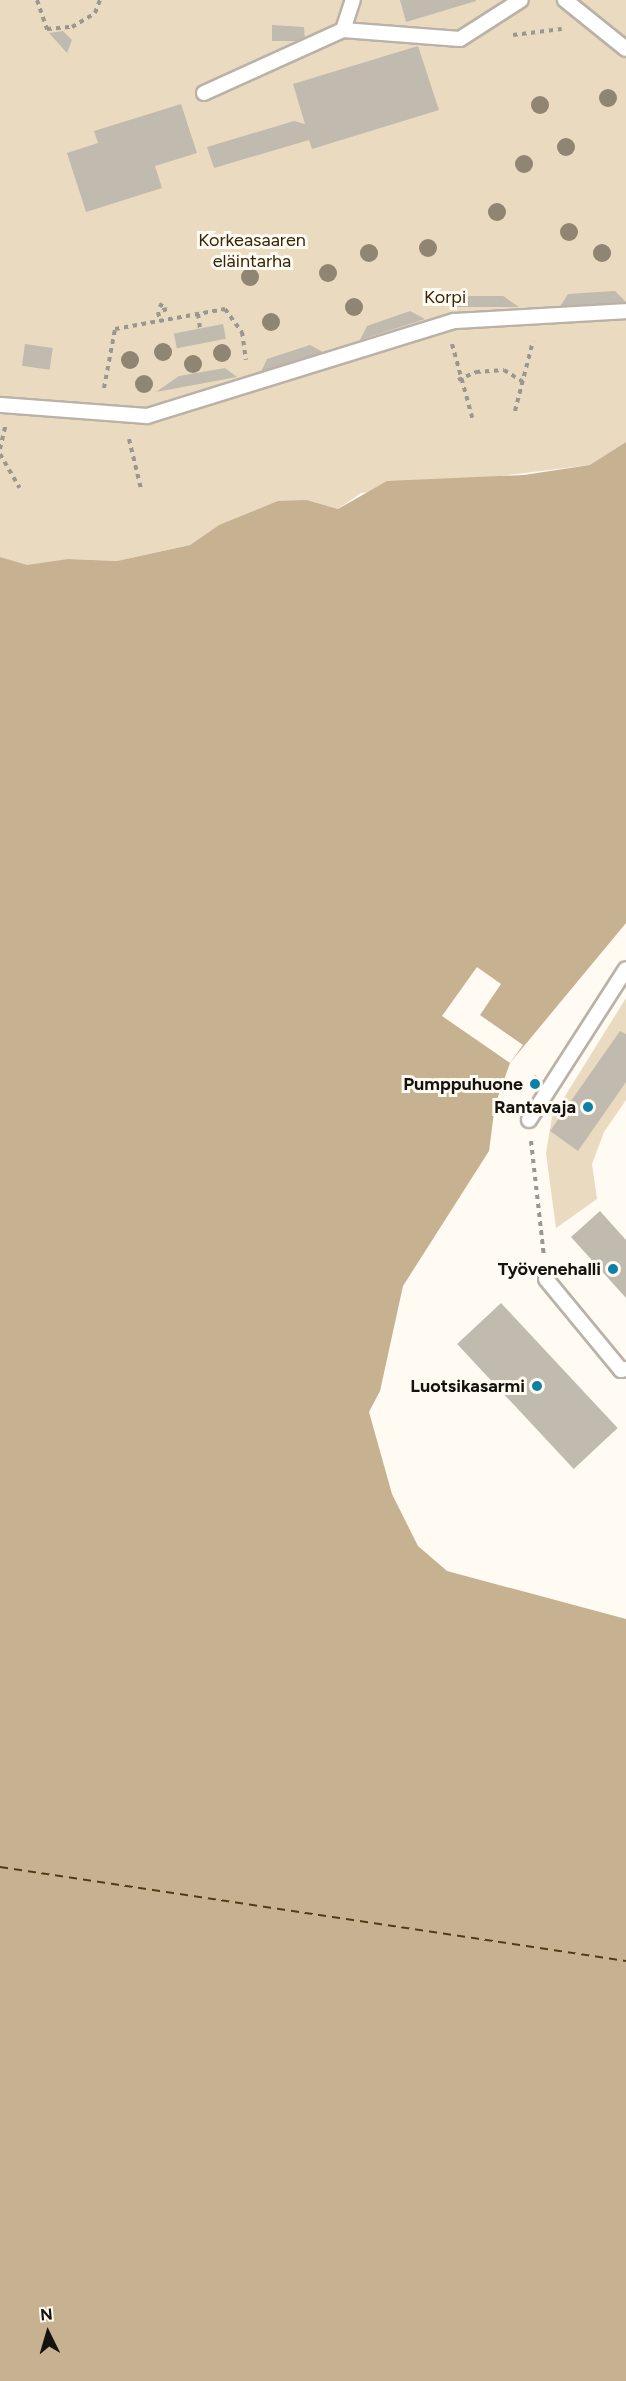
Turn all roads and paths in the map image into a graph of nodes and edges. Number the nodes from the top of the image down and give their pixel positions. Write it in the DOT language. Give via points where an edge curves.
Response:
graph roads {
  1 [pos="37,0"];
  2 [pos="100,0"];
  3 [pos="352,0"];
  4 [pos="521,0"];
  5 [pos="566,0"];
  6 [pos="343,30"];
  7 [pos="626,49"];
  8 [pos="204,93"];
  9 [pos="159,304"];
  10 [pos="626,311"];
  11 [pos="198,314"];
  12 [pos="531,316"];
  13 [pos="160,321"];
  14 [pos="449,323"];
  15 [pos="200,328"];
  16 [pos="458,380"];
  17 [pos="523,382"];
  18 [pos="251,388"];
  19 [pos="0,405"];
  20 [pos="515,411"];
  21 [pos="101,416"];
  22 [pos="124,418"];
  23 [pos="473,420"];
  24 [pos="0,454"];
  25 [pos="20,488"];
  26 [pos="141,489"];
  27 [pos="626,969"];
  28 [pos="529,1119"];
  29 [pos="546,1279"];
  30 [pos="626,1369"];
  1 -- 2 [label="path" via="46,29 72,27 95,13"];
  3 -- 6 [label="lane"];
  4 -- 6 [label="lane" via="460,39"];
  5 -- 7 [label="lane"];
  6 -- 8 [label="lane"];
  9 -- 13 [label="path" via="167,309 158,312"];
  10 -- 12 [label="lane"];
  11 -- 13 [label="path"];
  11 -- 15 [label="path"];
  11 -- 18 [label="path" via="225,309 242,332"];
  12 -- 14 [label="lane"];
  12 -- 17 [label="path" via="534,338"];
  13 -- 21 [label="path" via="115,328"];
  14 -- 16 [label="path"];
  14 -- 18 [label="lane"];
  16 -- 17 [label="path" via="476,372 504,370"];
  16 -- 23 [label="path"];
  17 -- 20 [label="path"];
  18 -- 22 [label="lane"];
  19 -- 21 [label="lane"];
  21 -- 22 [label="lane"];
  22 -- 26 [label="path"];
  24 -- 25 [label="path"];
  27 -- 28 [label="lane"];
  28 -- 29 [label="path"];
  29 -- 30 [label="lane" via="621,1371"];
}
